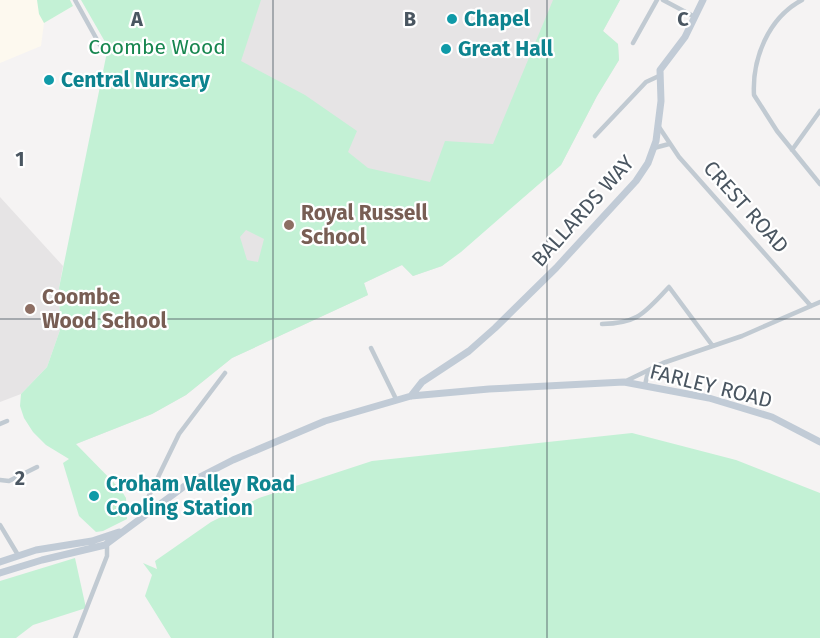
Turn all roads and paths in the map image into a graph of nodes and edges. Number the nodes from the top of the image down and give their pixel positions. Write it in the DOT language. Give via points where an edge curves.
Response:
graph roads {
  1 [pos="75,0"];
  2 [pos="657,0"];
  3 [pos="663,0"];
  4 [pos="703,0"];
  5 [pos="802,0"];
  6 [pos="695,17"];
  7 [pos="633,43"];
  8 [pos="100,47"];
  9 [pos="659,76"];
  10 [pos="820,111"];
  11 [pos="659,127"];
  12 [pos="595,136"];
  13 [pos="669,144"];
  14 [pos="654,148"];
  15 [pos="792,150"];
  16 [pos="820,184"];
  17 [pos="820,302"];
  18 [pos="811,306"];
  19 [pos="602,324"];
  20 [pos="712,345"];
  21 [pos="371,348"];
  22 [pos="656,366"];
  23 [pos="225,373"];
  24 [pos="624,382"];
  25 [pos="645,385"];
  26 [pos="411,396"];
  27 [pos="396,399"];
  28 [pos="7,421"];
  29 [pos="0,424"];
  30 [pos="820,442"];
  31 [pos="37,467"];
  32 [pos="0,480"];
  33 [pos="142,517"];
  34 [pos="0,525"];
  35 [pos="106,540"];
  36 [pos="18,555"];
  37 [pos="0,562"];
  38 [pos="0,573"];
  39 [pos="75,638"];
  1 -- 8 [label="street"];
  2 -- 7 [label="street"];
  3 -- 6 [label="street"];
  4 -- 6 [label="street"];
  5 -- 15 [label="street" via="780,19 763,42 753,87 756,102"];
  6 -- 9 [label="street"];
  9 -- 11 [label="street, BALLARDS WAY"];
  9 -- 12 [label="street" via="645,82"];
  10 -- 15 [label="street"];
  11 -- 13 [label="street, CREST ROAD"];
  11 -- 14 [label="street, BALLARDS WAY"];
  13 -- 14 [label="street"];
  13 -- 18 [label="street, CREST ROAD"];
  14 -- 26 [label="street, BALLARDS WAY" via="636,181 556,268 469,351 422,381"];
  15 -- 16 [label="street"];
  17 -- 18 [label="street"];
  18 -- 20 [label="street"];
  19 -- 20 [label="street" via="625,323 642,314 669,287"];
  20 -- 22 [label="street"];
  21 -- 27 [label="street"];
  22 -- 24 [label="street"];
  22 -- 25 [label="street"];
  23 -- 33 [label="street" via="179,434"];
  24 -- 25 [label="street, FARLEY ROAD"];
  24 -- 26 [label="street, FARLEY ROAD"];
  25 -- 30 [label="street, FARLEY ROAD" via="709,398 772,417"];
  26 -- 27 [label="street, FARLEY ROAD"];
  27 -- 33 [label="street, FARLEY ROAD" via="325,421 243,455 190,482"];
  28 -- 29 [label="street"];
  31 -- 32 [label="street" via="9,481"];
  33 -- 35 [label="street, FARLEY ROAD"];
  34 -- 36 [label="street"];
  35 -- 36 [label="street"];
  35 -- 38 [label="street"];
  35 -- 39 [label="street" via="107,556"];
  36 -- 37 [label="street"];
}
